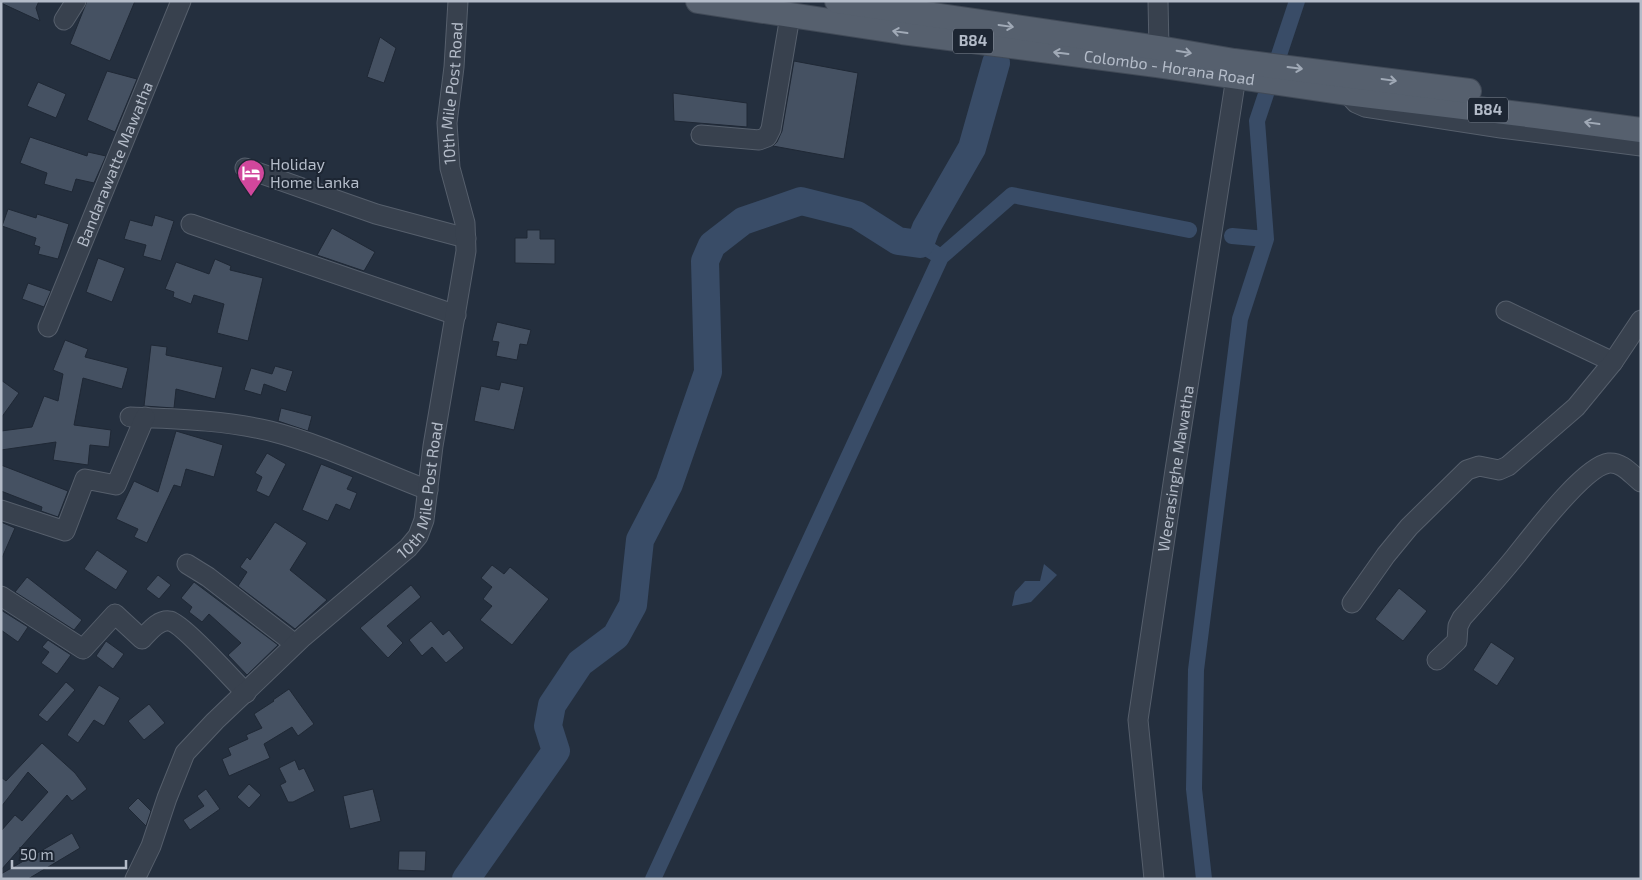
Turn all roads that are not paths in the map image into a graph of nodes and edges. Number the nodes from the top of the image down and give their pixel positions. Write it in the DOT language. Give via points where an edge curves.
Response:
graph roads {
  1 [pos="76,1"];
  2 [pos="181,1"];
  3 [pos="458,1"];
  4 [pos="698,1"];
  5 [pos="837,1"];
  6 [pos="1158,1"];
  7 [pos="790,16"];
  8 [pos="64,20"];
  9 [pos="1158,56"];
  10 [pos="1242,70"];
  11 [pos="1341,86"];
  12 [pos="1641,113"];
  13 [pos="1641,130"];
  14 [pos="701,135"];
  15 [pos="1641,146"];
  16 [pos="245,168"];
  17 [pos="190,224"];
  18 [pos="466,238"];
  19 [pos="1506,311"];
  20 [pos="456,315"];
  21 [pos="1641,320"];
  22 [pos="48,327"];
  23 [pos="1614,362"];
  24 [pos="1641,482"];
  25 [pos="428,490"];
  26 [pos="1,510"];
  27 [pos="187,564"];
  28 [pos="1,596"];
  29 [pos="1352,603"];
  30 [pos="295,644"];
  31 [pos="1437,660"];
  32 [pos="246,693"];
  33 [pos="135,879"];
  34 [pos="1154,879"];
  1 -- 8 [label="street"];
  2 -- 22 [label="street, Bandarawatte Mawatha"];
  3 -- 18 [label="street, 10th Mile Post Road" via="447,122 450,168"];
  4 -- 7 [label="main road, Colombo - Horana Road / B84"];
  5 -- 9 [label="main road, Colombo - Horana Road / B84, one-way"];
  6 -- 9 [label="street"];
  9 -- 7 [label="main road, Colombo - Horana Road / B84, one-way"];
  7 -- 14 [label="street" via="767,137 759,140"];
  9 -- 10 [label="main road, Colombo - Horana Road / B84"];
  10 -- 11 [label="main road, Colombo - Horana Road / B84"];
  10 -- 34 [label="street, Weerasinghe Mawatha" via="1173,479 1138,720"];
  11 -- 12 [label="main road, Colombo - Horana Road / B84, one-way"];
  13 -- 11 [label="main road, Colombo - Horana Road / B84, one-way"];
  11 -- 15 [label="street" via="1356,103 1365,107"];
  16 -- 18 [label="street" via="376,214"];
  17 -- 20 [label="street"];
  18 -- 20 [label="street, 10th Mile Post Road"];
  19 -- 23 [label="street"];
  20 -- 25 [label="street, 10th Mile Post Road"];
  21 -- 23 [label="street"];
  23 -- 29 [label="street" via="1576,407 1508,466 1499,470 1479,466 1467,470 1409,527"];
  24 -- 31 [label="street" via="1619,464 1609,463 1586,475 1462,618 1456,641"];
  25 -- 26 [label="street" via="271,431 222,422 138,417 116,485 84,479 65,531"];
  25 -- 30 [label="street, 10th Mile Post Road" via="424,520 418,536 408,548"];
  27 -- 30 [label="street"];
  28 -- 32 [label="street" via="83,649 114,614 142,639 160,622 169,621 191,636"];
  30 -- 32 [label="street, 10th Mile Post Road"];
  32 -- 33 [label="street, 10th Mile Post Road" via="185,753 152,846"];
}
